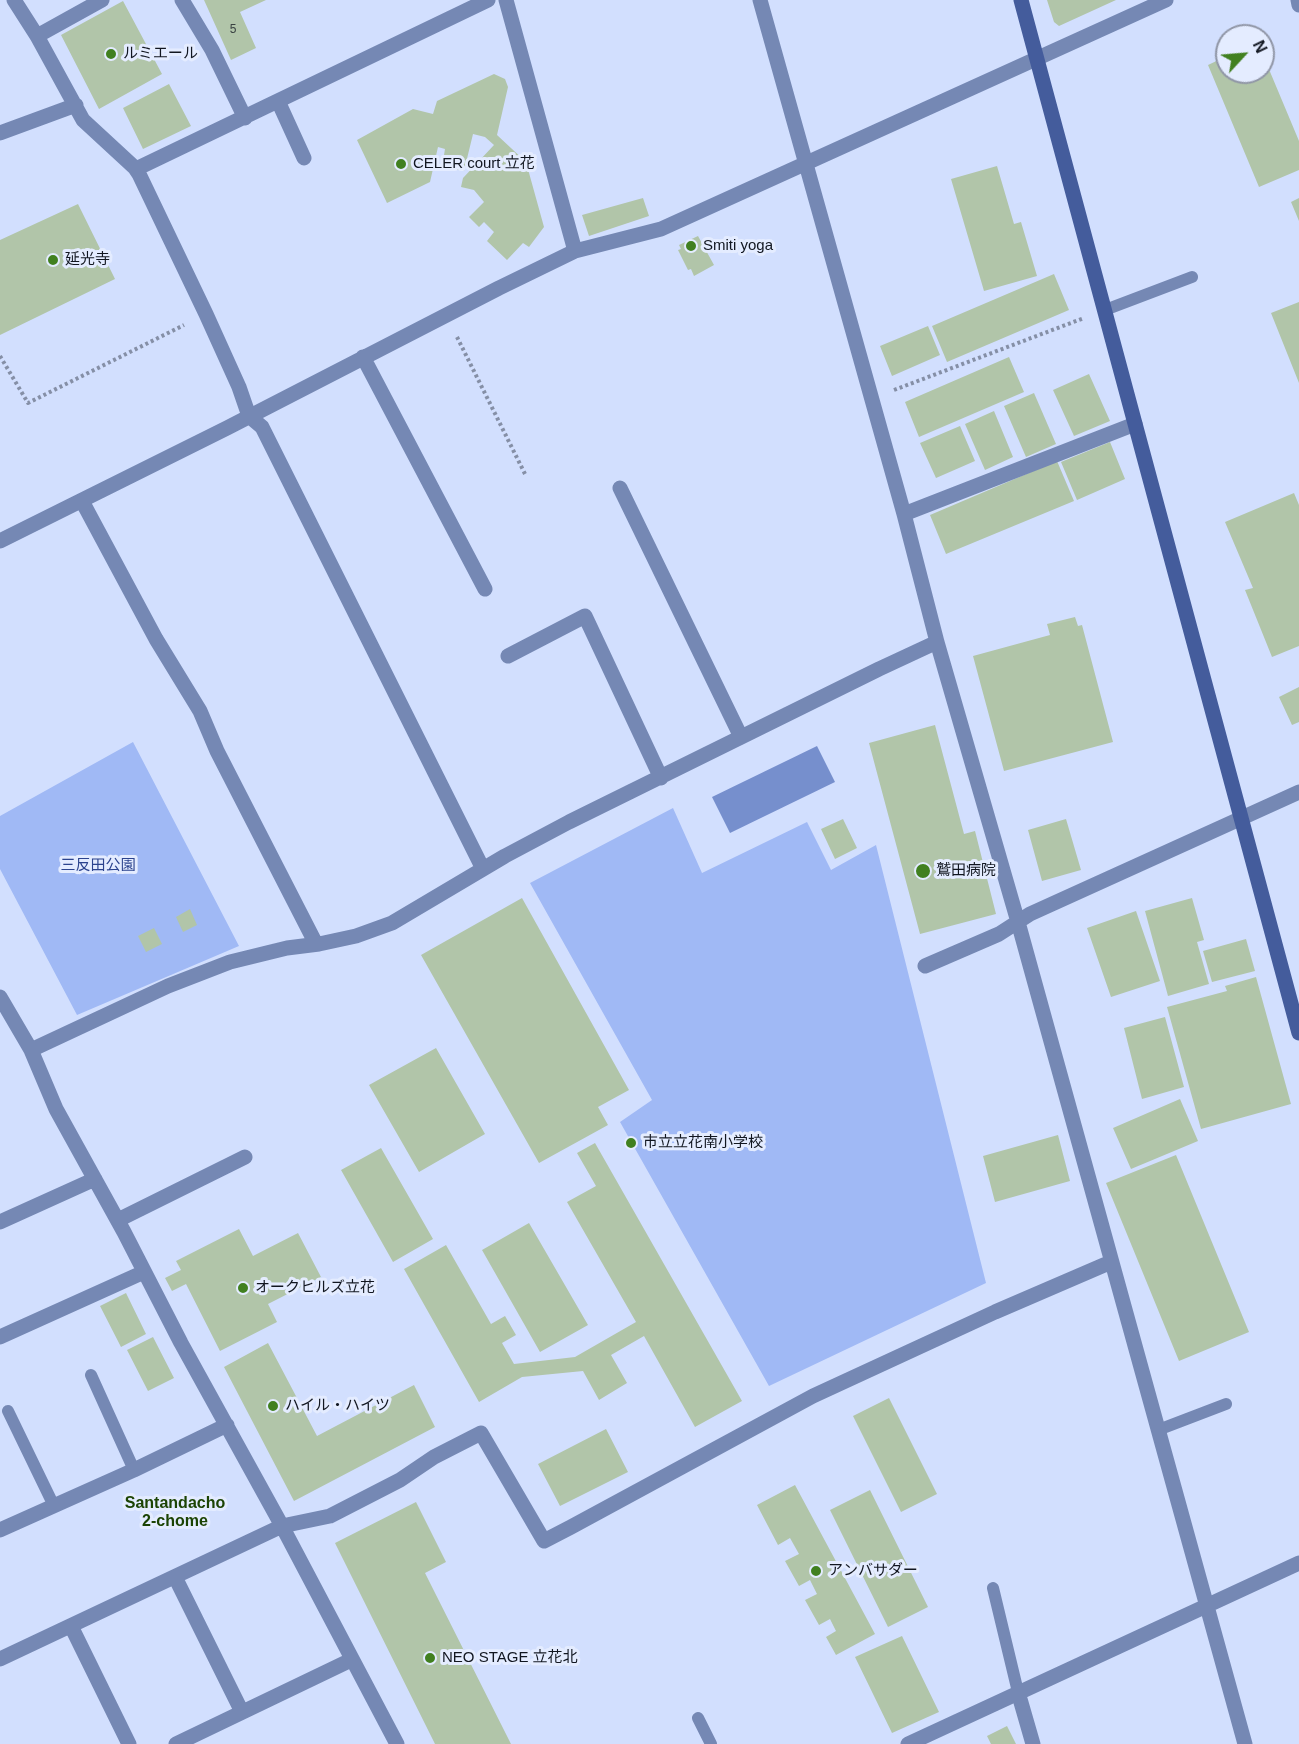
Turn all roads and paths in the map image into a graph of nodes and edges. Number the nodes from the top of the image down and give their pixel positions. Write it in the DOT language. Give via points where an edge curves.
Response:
graph roads {
  1 [pos="14,0"];
  2 [pos="102,0"];
  3 [pos="182,0"];
  4 [pos="488,0"];
  5 [pos="506,0"];
  6 [pos="760,0"];
  7 [pos="1021,0"];
  8 [pos="1166,0"];
  9 [pos="1298,0"];
  10 [pos="1299,5"];
  11 [pos="36,36"];
  12 [pos="1037,58"];
  13 [pos="278,101"];
  14 [pos="76,105"];
  15 [pos="245,118"];
  16 [pos="0,134"];
  17 [pos="304,158"];
  18 [pos="806,163"];
  19 [pos="136,169"];
  20 [pos="575,251"];
  21 [pos="1192,277"];
  22 [pos="1105,310"];
  23 [pos="206,314"];
  24 [pos="446,315"];
  25 [pos="0,356"];
  26 [pos="363,357"];
  27 [pos="871,398"];
  28 [pos="249,416"];
  29 [pos="1135,424"];
  30 [pos="525,474"];
  31 [pos="620,488"];
  32 [pos="82,501"];
  33 [pos="904,514"];
  34 [pos="0,541"];
  35 [pos="485,589"];
  36 [pos="937,642"];
  37 [pos="508,656"];
  38 [pos="741,737"];
  39 [pos="661,778"];
  40 [pos="1299,792"];
  41 [pos="1242,819"];
  42 [pos="483,869"];
  43 [pos="1018,922"];
  44 [pos="316,944"];
  45 [pos="924,966"];
  46 [pos="0,997"];
  47 [pos="1299,1033"];
  48 [pos="32,1050"];
  49 [pos="245,1157"];
  50 [pos="95,1179"];
  51 [pos="118,1220"];
  52 [pos="0,1222"];
  53 [pos="1111,1262"];
  54 [pos="144,1272"];
  55 [pos="0,1337"];
  56 [pos="91,1375"];
  57 [pos="1226,1404"];
  58 [pos="9,1411"];
  59 [pos="227,1425"];
  60 [pos="1158,1430"];
  61 [pos="134,1470"];
  62 [pos="54,1506"];
  63 [pos="282,1526"];
  64 [pos="0,1530"];
  65 [pos="1299,1563"];
  66 [pos="175,1577"];
  67 [pos="993,1588"];
  68 [pos="1206,1606"];
  69 [pos="71,1626"];
  70 [pos="0,1659"];
  71 [pos="351,1660"];
  72 [pos="1018,1692"];
  73 [pos="242,1712"];
  74 [pos="698,1719"];
  75 [pos="129,1744"];
  76 [pos="176,1744"];
  77 [pos="396,1744"];
  78 [pos="711,1744"];
  79 [pos="908,1744"];
  80 [pos="1033,1744"];
  81 [pos="1245,1744"];
  1 -- 11 [label="street"];
  2 -- 11 [label="street"];
  3 -- 15 [label="street"];
  4 -- 13 [label="street"];
  5 -- 20 [label="street"];
  6 -- 18 [label="street"];
  7 -- 12 [label="street"];
  8 -- 12 [label="street"];
  9 -- 10 [label="street"];
  11 -- 14 [label="street"];
  12 -- 18 [label="street"];
  12 -- 22 [label="street"];
  13 -- 15 [label="street"];
  13 -- 17 [label="street"];
  14 -- 16 [label="street"];
  14 -- 19 [label="street" via="83,120"];
  15 -- 19 [label="street"];
  18 -- 20 [label="street" via="661,229"];
  18 -- 27 [label="street"];
  19 -- 23 [label="street"];
  20 -- 24 [label="street"];
  21 -- 22 [label="lane"];
  22 -- 27 [label="path"];
  22 -- 29 [label="street"];
  23 -- 25 [label="path" via="27,403"];
  23 -- 28 [label="street"];
  24 -- 26 [label="street"];
  24 -- 30 [label="path"];
  26 -- 28 [label="street"];
  26 -- 35 [label="street"];
  27 -- 33 [label="street"];
  28 -- 32 [label="street"];
  28 -- 42 [label="street" via="262,427"];
  29 -- 33 [label="street"];
  29 -- 41 [label="street"];
  31 -- 38 [label="street"];
  32 -- 34 [label="street"];
  32 -- 44 [label="street" via="156,639 200,711 217,752"];
  33 -- 36 [label="street"];
  36 -- 38 [label="street"];
  36 -- 43 [label="street"];
  37 -- 39 [label="street" via="585,616"];
  38 -- 39 [label="street"];
  39 -- 42 [label="street"];
  40 -- 41 [label="street"];
  41 -- 43 [label="street"];
  41 -- 47 [label="street"];
  42 -- 44 [label="street" via="392,923"];
  43 -- 45 [label="street"];
  43 -- 53 [label="street"];
  44 -- 48 [label="street" via="230,962 168,986"];
  46 -- 48 [label="street"];
  48 -- 50 [label="street" via="56,1109"];
  49 -- 51 [label="street"];
  50 -- 51 [label="street"];
  50 -- 52 [label="street"];
  51 -- 54 [label="street"];
  53 -- 60 [label="street"];
  53 -- 63 [label="street" via="813,1396 544,1541 481,1433 330,1516"];
  54 -- 55 [label="street"];
  54 -- 59 [label="street"];
  56 -- 61 [label="lane"];
  57 -- 60 [label="lane"];
  58 -- 62 [label="lane"];
  59 -- 61 [label="street"];
  59 -- 63 [label="street"];
  60 -- 68 [label="street"];
  61 -- 62 [label="street"];
  62 -- 64 [label="street"];
  63 -- 66 [label="street"];
  63 -- 71 [label="street"];
  65 -- 68 [label="street"];
  66 -- 69 [label="street"];
  66 -- 73 [label="street"];
  67 -- 72 [label="lane"];
  68 -- 72 [label="street"];
  68 -- 81 [label="street"];
  69 -- 70 [label="street"];
  69 -- 75 [label="street"];
  71 -- 73 [label="street"];
  71 -- 77 [label="street"];
  72 -- 79 [label="street"];
  72 -- 80 [label="street"];
  73 -- 76 [label="street"];
  74 -- 78 [label="lane"];
}
